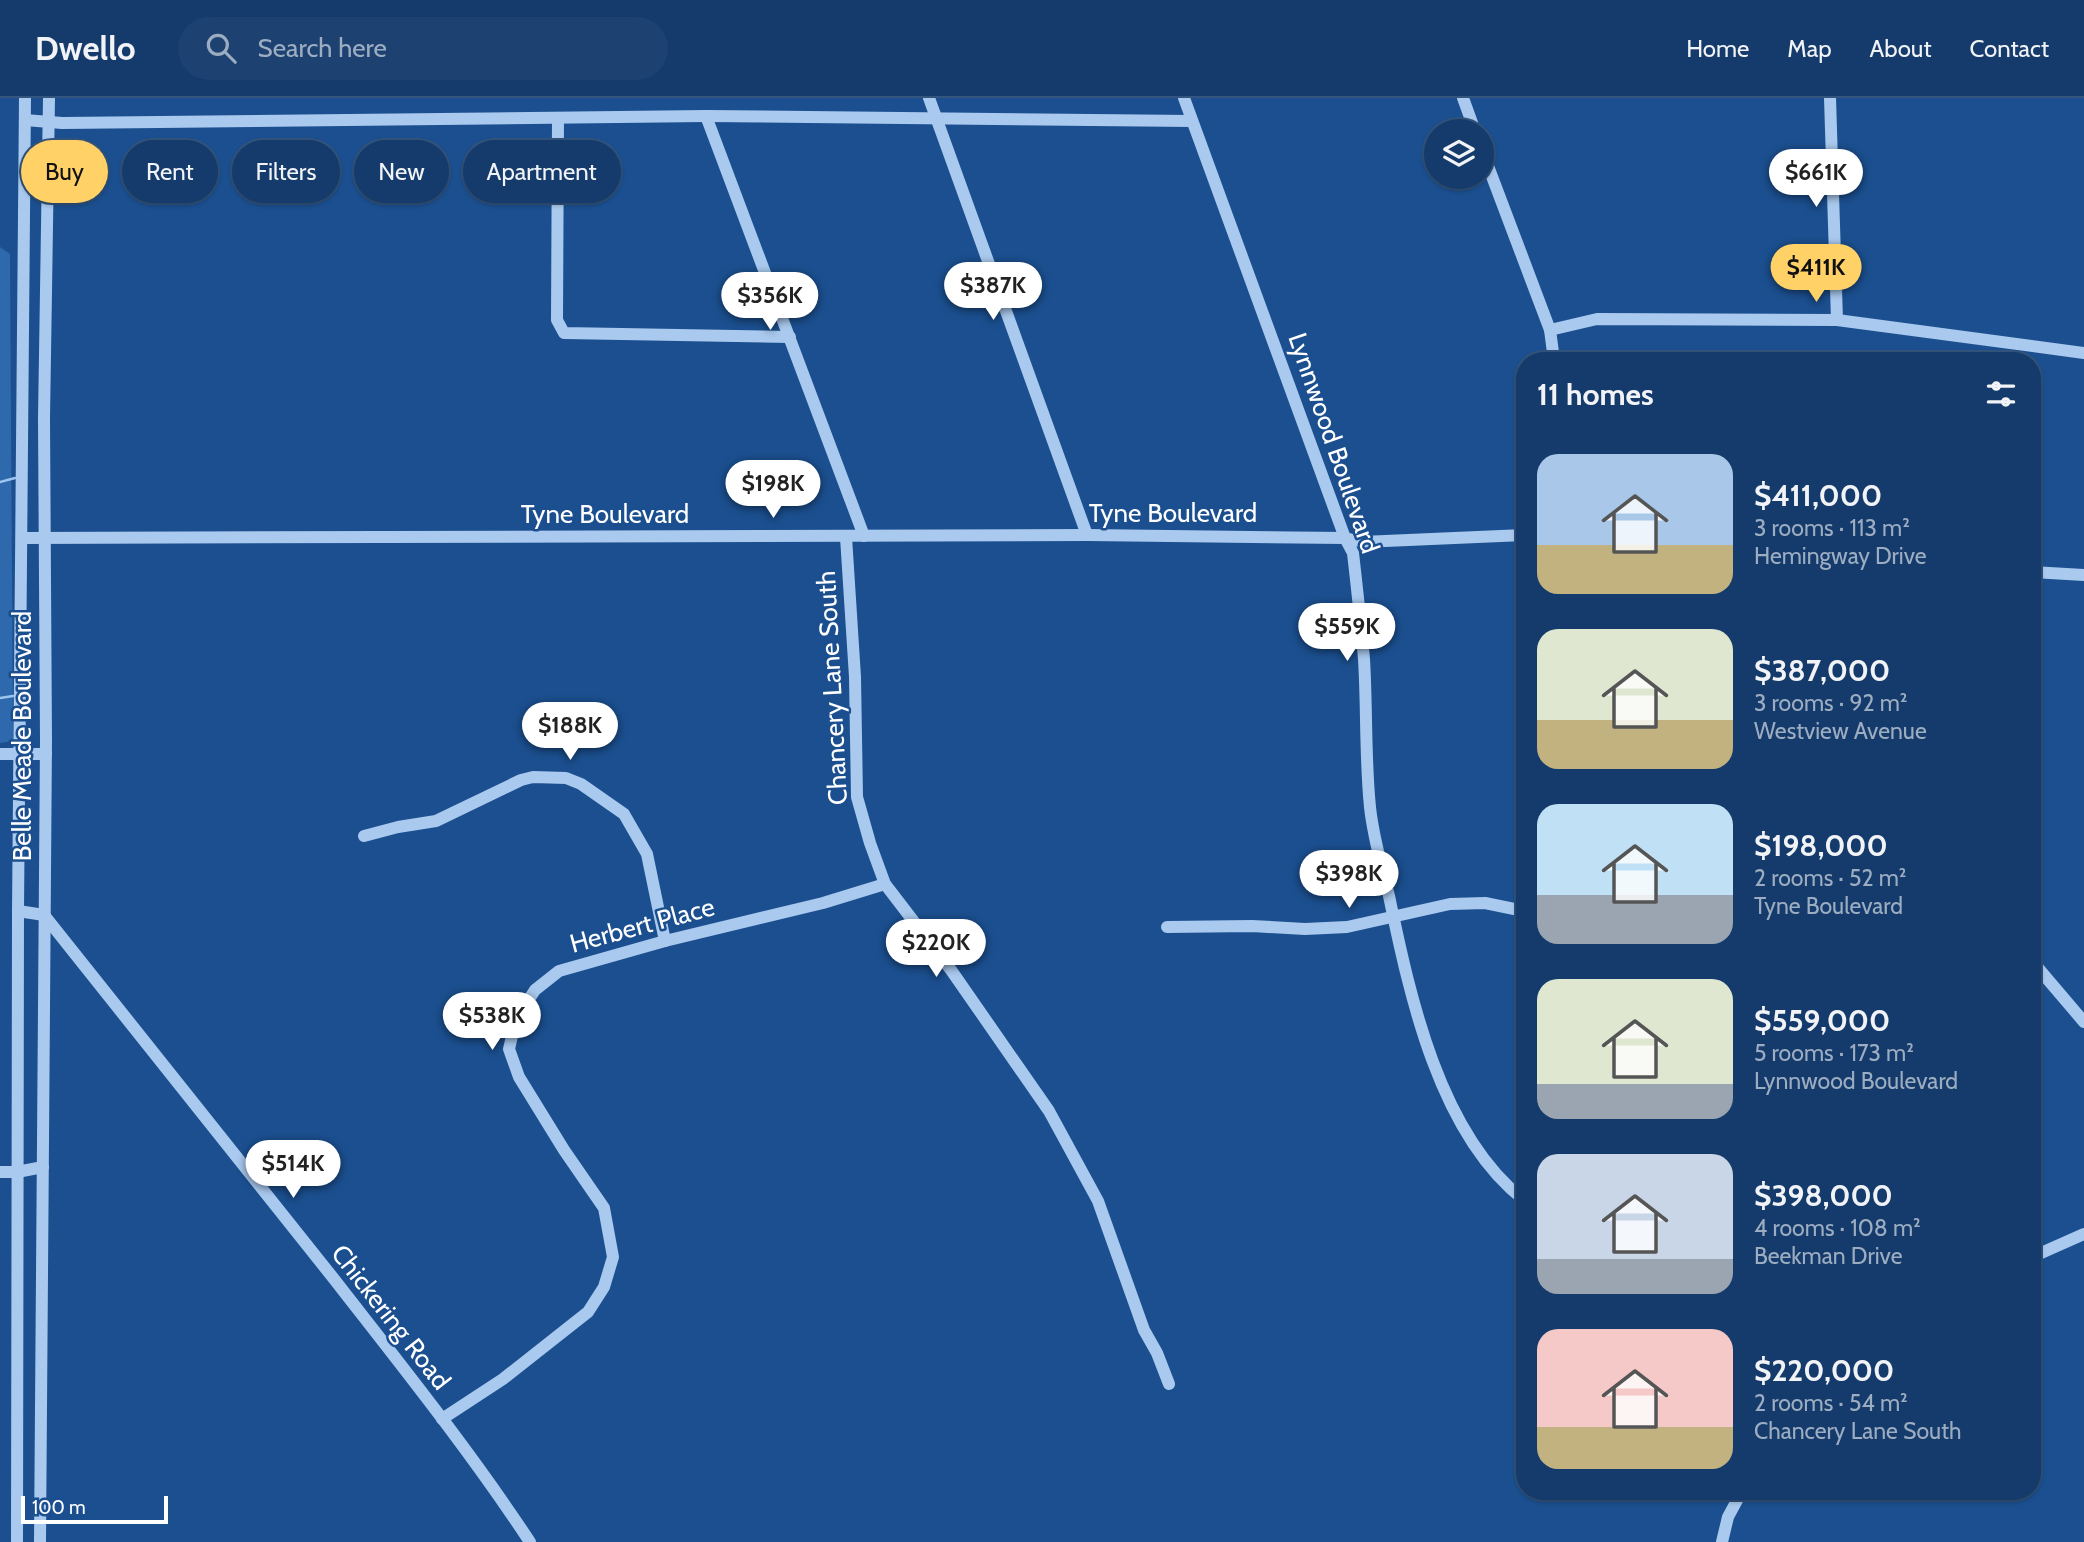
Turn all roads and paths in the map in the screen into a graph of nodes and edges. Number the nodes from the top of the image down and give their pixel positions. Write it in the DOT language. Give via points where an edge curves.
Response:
graph roads {
  1 [pos="25,98"];
  2 [pos="49,98"];
  3 [pos="929,98"];
  4 [pos="1184,98"];
  5 [pos="1463,98"];
  6 [pos="1830,98"];
  7 [pos="706,116"];
  8 [pos="936,117"];
  9 [pos="558,118"];
  10 [pos="1471,119"];
  11 [pos="25,120"];
  12 [pos="49,121"];
  13 [pos="1192,121"];
  14 [pos="1494,182"];
  15 [pos="1837,320"];
  16 [pos="1550,330"];
  17 [pos="790,337"];
  18 [pos="1553,352"];
  19 [pos="2084,353"];
  20 [pos="1087,535"];
  21 [pos="1516,535"];
  22 [pos="46,537"];
  23 [pos="846,537"];
  24 [pos="864,537"];
  25 [pos="22,538"];
  26 [pos="1345,538"];
  27 [pos="2041,573"];
  28 [pos="2084,575"];
  29 [pos="0,754"];
  30 [pos="20,754"];
  31 [pos="46,754"];
  32 [pos="364,836"];
  33 [pos="885,884"];
  34 [pos="1516,909"];
  35 [pos="18,911"];
  36 [pos="44,915"];
  37 [pos="1393,918"];
  38 [pos="1167,927"];
  39 [pos="665,942"];
  40 [pos="2041,976"];
  41 [pos="2084,1022"];
  42 [pos="43,1167"];
  43 [pos="0,1172"];
  44 [pos="17,1172"];
  45 [pos="1516,1194"];
  46 [pos="2084,1234"];
  47 [pos="2041,1253"];
  48 [pos="1169,1384"];
  49 [pos="442,1419"];
  50 [pos="1737,1500"];
  51 [pos="17,1542"];
  52 [pos="40,1542"];
  53 [pos="530,1542"];
  54 [pos="1722,1542"];
  1 -- 11 [label="street, Belle Meade Boulevard"];
  2 -- 12 [label="street, Belle Meade Boulevard"];
  3 -- 8 [label="street"];
  4 -- 13 [label="street, Lynnwood Boulevard"];
  5 -- 10 [label="street"];
  6 -- 15 [label="street"];
  7 -- 8 [label="street"];
  7 -- 9 [label="street"];
  7 -- 17 [label="street"];
  8 -- 13 [label="street"];
  8 -- 20 [label="street"];
  9 -- 12 [label="street"];
  9 -- 17 [label="street" via="557,320 564,333"];
  11 -- 12 [label="street"];
  11 -- 25 [label="street, Belle Meade Boulevard"];
  12 -- 22 [label="street, Belle Meade Boulevard"];
  13 -- 26 [label="street, Lynnwood Boulevard"];
  14 -- 16 [label="street"];
  15 -- 16 [label="street" via="1597,319"];
  15 -- 19 [label="street"];
  16 -- 18 [label="street"];
  17 -- 24 [label="street"];
  20 -- 24 [label="street, Tyne Boulevard"];
  20 -- 26 [label="street, Tyne Boulevard"];
  21 -- 26 [label="street, Tyne Boulevard" via="1362,542"];
  22 -- 23 [label="street, Tyne Boulevard"];
  22 -- 25 [label="street, Tyne Boulevard"];
  22 -- 31 [label="street, Belle Meade Boulevard"];
  23 -- 24 [label="street, Tyne Boulevard"];
  23 -- 33 [label="street, Chancery Lane South" via="857,797"];
  25 -- 30 [label="street, Belle Meade Boulevard"];
  26 -- 37 [label="street, Lynnwood Boulevard" via="1353,553 1364,659 1370,810"];
  27 -- 28 [label="street"];
  29 -- 30 [label="street"];
  30 -- 31 [label="street"];
  30 -- 35 [label="street, Belle Meade Boulevard"];
  31 -- 36 [label="street, Belle Meade Boulevard"];
  32 -- 39 [label="street" via="436,821 521,780 566,778 624,814 647,854"];
  33 -- 39 [label="street, Herbert Place"];
  33 -- 48 [label="street, Chancery Lane South" via="1049,1111 1098,1201 1144,1330"];
  34 -- 37 [label="street" via="1485,903 1450,904"];
  35 -- 36 [label="street"];
  35 -- 44 [label="street, Belle Meade Boulevard"];
  36 -- 42 [label="street, Belle Meade Boulevard"];
  36 -- 49 [label="street, Chickering Road"];
  37 -- 38 [label="street" via="1306,929"];
  37 -- 45 [label="street, Lynnwood Boulevard" via="1444,1094 1474,1145"];
  39 -- 49 [label="street, Herbert Place" via="559,971 535,990 516,1018 509,1049 519,1077 604,1208 613,1257 604,1287 588,1312 503,1380"];
  40 -- 41 [label="street"];
  42 -- 44 [label="street"];
  42 -- 52 [label="street, Belle Meade Boulevard"];
  43 -- 44 [label="street"];
  44 -- 51 [label="street, Belle Meade Boulevard"];
  46 -- 47 [label="street"];
  49 -- 53 [label="street, Chickering Road"];
  50 -- 54 [label="street"];
}
